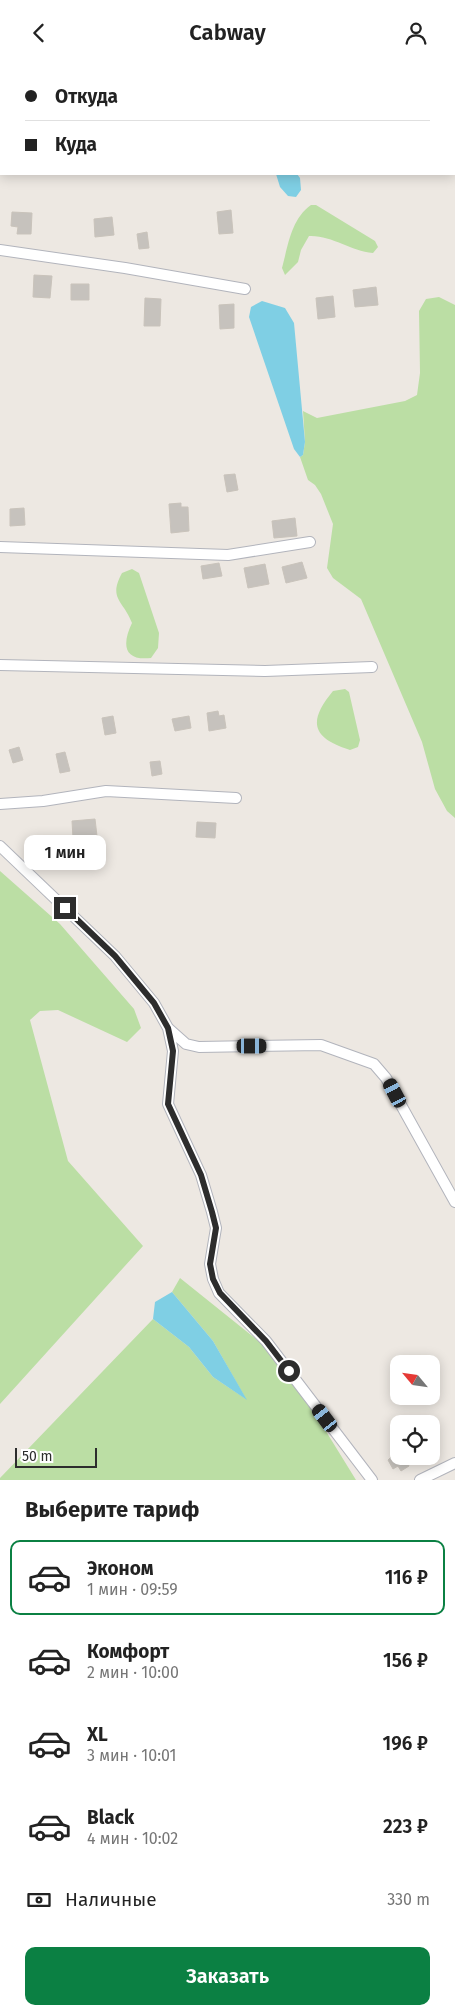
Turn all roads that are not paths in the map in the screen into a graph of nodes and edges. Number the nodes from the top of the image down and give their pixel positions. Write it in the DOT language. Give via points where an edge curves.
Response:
graph roads {
  1 [pos="0,250"];
  2 [pos="245,289"];
  3 [pos="310,542"];
  4 [pos="0,547"];
  5 [pos="0,665"];
  6 [pos="372,667"];
  7 [pos="236,798"];
  8 [pos="0,804"];
  9 [pos="0,846"];
  10 [pos="168,1028"];
  11 [pos="455,1202"];
  12 [pos="455,1463"];
  13 [pos="372,1480"];
  14 [pos="420,1480"];
  1 -- 2 [label="street"];
  3 -- 4 [label="street" via="228,555"];
  5 -- 6 [label="street" via="265,671"];
  7 -- 8 [label="street" via="106,791"];
  9 -- 10 [label="street" via="115,956 154,1003"];
  10 -- 11 [label="street" via="186,1044 199,1047 322,1045 374,1064 386,1078"];
  10 -- 13 [label="street" via="173,1051 168,1104 201,1175 212,1212 216,1228 210,1264 213,1279 220,1293 266,1341"];
  12 -- 14 [label="street"];
}
